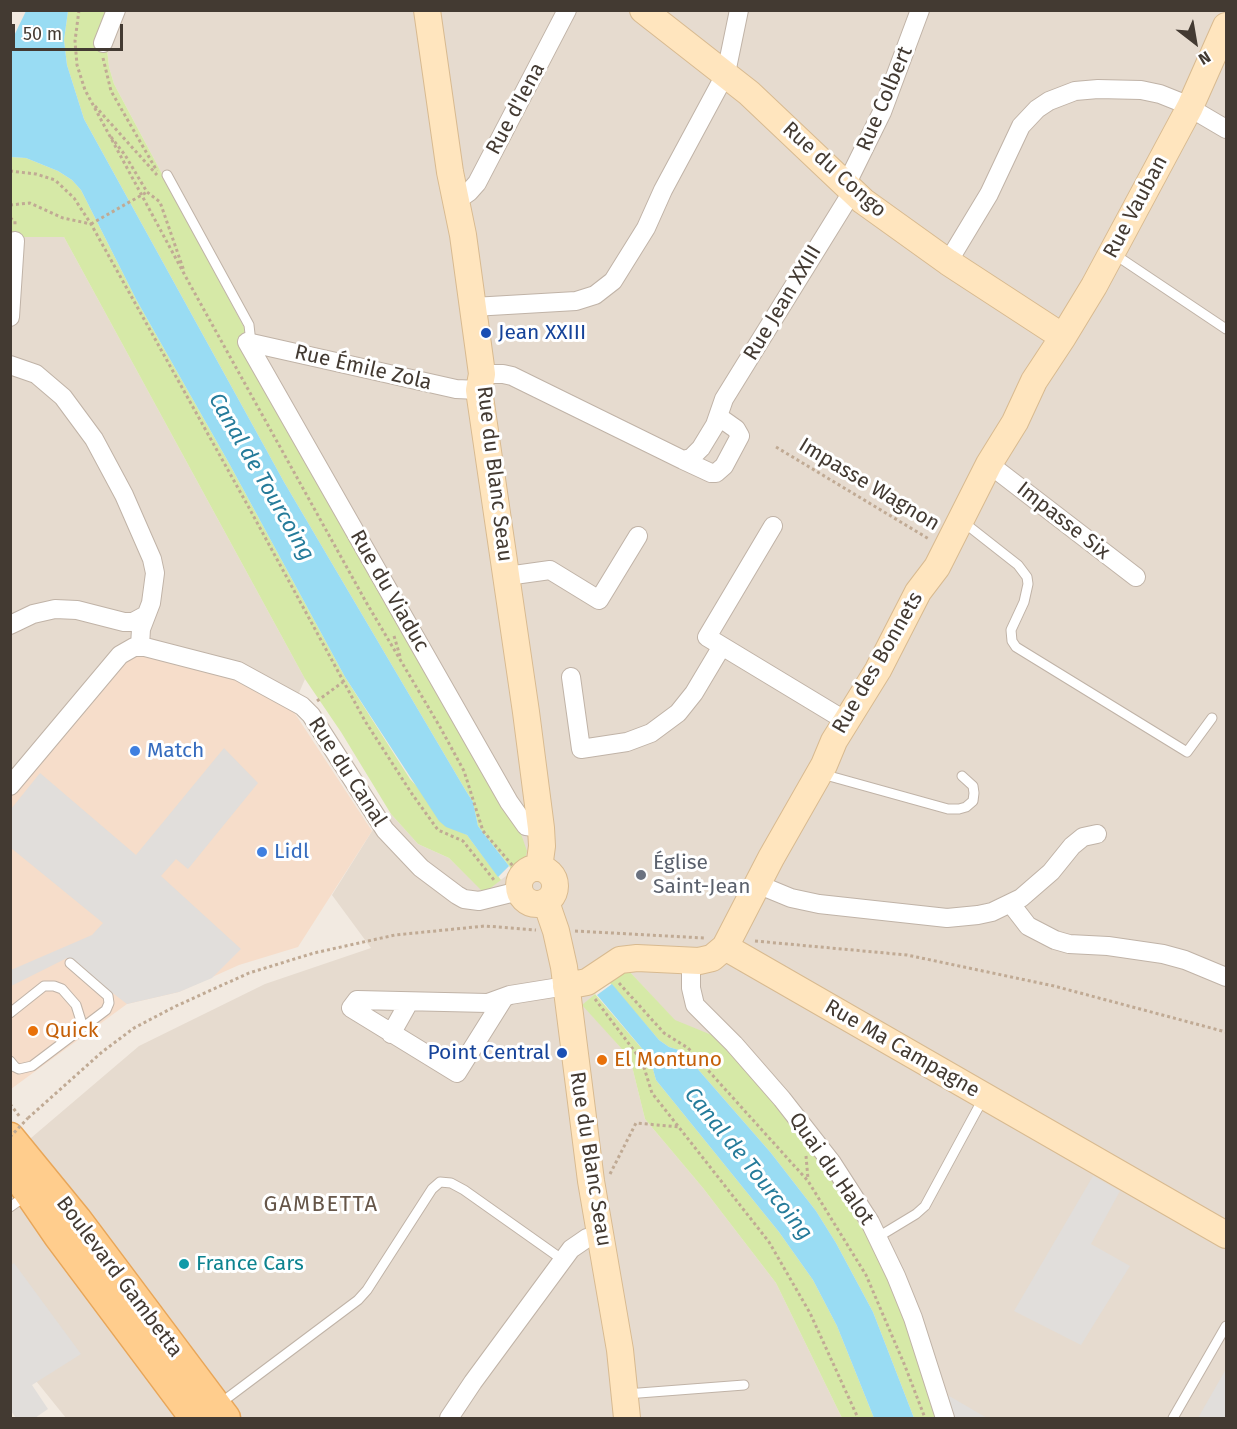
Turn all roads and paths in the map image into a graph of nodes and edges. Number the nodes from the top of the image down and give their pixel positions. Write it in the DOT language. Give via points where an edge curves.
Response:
graph roads {
  1 [pos="79,10"];
  2 [pos="116,10"];
  3 [pos="567,10"];
  4 [pos="643,10"];
  5 [pos="739,10"];
  6 [pos="920,10"];
  7 [pos="426,11"];
  8 [pos="1227,26"];
  9 [pos="103,43"];
  10 [pos="726,73"];
  11 [pos="92,103"];
  12 [pos="1190,107"];
  13 [pos="105,129"];
  14 [pos="1227,129"];
  15 [pos="10,171"];
  16 [pos="166,179"];
  17 [pos="849,189"];
  18 [pos="147,192"];
  19 [pos="456,201"];
  20 [pos="160,202"];
  21 [pos="10,205"];
  22 [pos="170,209"];
  23 [pos="91,224"];
  24 [pos="15,241"];
  25 [pos="1112,252"];
  26 [pos="948,262"];
  27 [pos="188,281"];
  28 [pos="473,307"];
  29 [pos="10,317"];
  30 [pos="1227,329"];
  31 [pos="1063,337"];
  32 [pos="249,342"];
  33 [pos="10,364"];
  34 [pos="1034,381"];
  35 [pos="480,382"];
  36 [pos="719,417"];
  37 [pos="776,447"];
  38 [pos="683,460"];
  39 [pos="989,464"];
  40 [pos="960,520"];
  41 [pos="773,526"];
  42 [pos="638,536"];
  43 [pos="946,549"];
  44 [pos="507,576"];
  45 [pos="1136,578"];
  46 [pos="146,615"];
  47 [pos="101,616"];
  48 [pos="10,625"];
  49 [pos="723,646"];
  50 [pos="132,648"];
  51 [pos="571,677"];
  52 [pos="344,682"];
  53 [pos="305,708"];
  54 [pos="1212,718"];
  55 [pos="846,721"];
  56 [pos="819,774"];
  57 [pos="962,776"];
  58 [pos="10,786"];
  59 [pos="541,828"];
  60 [pos="1097,834"];
  61 [pos="513,866"];
  62 [pos="539,868"];
  63 [pos="494,880"];
  64 [pos="758,884"];
  65 [pos="519,891"];
  66 [pos="546,902"];
  67 [pos="1011,904"];
  68 [pos="562,931"];
  69 [pos="727,943"];
  70 [pos="691,961"];
  71 [pos="70,963"];
  72 [pos="614,977"];
  73 [pos="1227,977"];
  74 [pos="566,986"];
  75 [pos="592,995"];
  76 [pos="504,998"];
  77 [pos="409,1002"];
  78 [pos="10,1013"];
  79 [pos="1227,1032"];
  80 [pos="76,1034"];
  81 [pos="391,1034"];
  82 [pos="10,1061"];
  83 [pos="984,1096"];
  84 [pos="679,1127"];
  85 [pos="16,1131"];
  86 [pos="10,1166"];
  87 [pos="20,1201"];
  88 [pos="595,1204"];
  89 [pos="600,1235"];
  90 [pos="1227,1235"];
  91 [pos="878,1237"];
  92 [pos="563,1260"];
  93 [pos="1227,1326"];
  94 [pos="744,1385"];
  95 [pos="626,1406"];
  96 [pos="212,1414"];
  97 [pos="449,1419"];
  98 [pos="858,1419"];
  99 [pos="925,1419"];
  100 [pos="945,1419"];
  101 [pos="1173,1419"];
  1 -- 11 [label="path" via="77,65"];
  2 -- 9 [label="street"];
  3 -- 19 [label="street, Rue d'Iena" via="477,183"];
  4 -- 10 [label="street, Rue du Congo"];
  5 -- 10 [label="street"];
  6 -- 17 [label="street, Rue Colbert"];
  7 -- 19 [label="street, Rue du Blanc Seau"];
  8 -- 12 [label="street, Rue Vauban"];
  9 -- 16 [label="path" via="111,91"];
  10 -- 17 [label="street, Rue du Congo" via="789,128"];
  10 -- 28 [label="street" via="646,228 613,281 595,295 576,301"];
  11 -- 13 [label="path"];
  11 -- 16 [label="path"];
  12 -- 14 [label="street"];
  12 -- 25 [label="street, Rue Vauban"];
  12 -- 26 [label="street" via="1160,94 1119,89 1075,91 1049,101 1021,126 989,194"];
  13 -- 18 [label="path"];
  13 -- 27 [label="path"];
  15 -- 23 [label="path" via="55,180 74,198"];
  16 -- 32 [label="lane" via="249,325"];
  17 -- 26 [label="street, Rue du Congo"];
  17 -- 36 [label="street, Rue Jean XXIII" via="724,399"];
  18 -- 20 [label="path"];
  18 -- 23 [label="path, bridge"];
  19 -- 28 [label="street, Rue du Blanc Seau"];
  20 -- 22 [label="path"];
  20 -- 27 [label="path"];
  21 -- 23 [label="path" via="30,203 63,218"];
  23 -- 52 [label="path"];
  24 -- 29 [label="street"];
  25 -- 30 [label="lane"];
  25 -- 31 [label="street, Rue Vauban"];
  26 -- 31 [label="street, Rue du Congo"];
  27 -- 61 [label="path" via="464,771 483,831"];
  28 -- 35 [label="street, Rue du Blanc Seau"];
  31 -- 34 [label="street, Rue Vauban"];
  32 -- 35 [label="street, Rue Émile Zola" via="456,389"];
  32 -- 59 [label="street, Rue du Viaduc" via="509,802 526,826"];
  33 -- 46 [label="street" via="36,374 56,389 94,439 152,559 155,582"];
  34 -- 39 [label="street, Rue des Bonnets"];
  35 -- 38 [label="street" via="503,374 512,376"];
  35 -- 44 [label="street, Rue du Blanc Seau"];
  36 -- 38 [label="street, Rue Jean XXIII" via="701,448"];
  36 -- 38 [label="street" via="740,436 724,466 711,473"];
  37 -- 43 [label="path, Impasse Wagnon"];
  39 -- 40 [label="street, Rue des Bonnets"];
  39 -- 45 [label="street, Impasse Six"];
  40 -- 43 [label="street, Rue des Bonnets"];
  40 -- 54 [label="lane" via="1018,564 1027,577 1024,602 1011,630 1016,647 1187,752"];
  41 -- 49 [label="street" via="707,637"];
  42 -- 44 [label="street" via="599,600 550,570"];
  43 -- 55 [label="street, Rue des Bonnets"];
  44 -- 59 [label="street, Rue du Blanc Seau"];
  46 -- 47 [label="street" via="133,622"];
  46 -- 50 [label="street"];
  47 -- 48 [label="street" via="55,609"];
  47 -- 50 [label="street" via="114,625"];
  49 -- 51 [label="street" via="678,713 651,733 627,742 580,749"];
  49 -- 55 [label="street"];
  50 -- 53 [label="street, Rue du Canal" via="238,671"];
  50 -- 58 [label="street"];
  52 -- 53 [label="path"];
  52 -- 63 [label="path" via="438,830 464,841"];
  53 -- 65 [label="street, Rue du Canal" via="385,830 421,868 464,899 488,900"];
  55 -- 56 [label="street, Rue des Bonnets"];
  56 -- 57 [label="lane" via="948,809 966,807 973,801 973,786"];
  56 -- 64 [label="street, Rue des Bonnets"];
  59 -- 62 [label="street, Rue du Blanc Seau"];
  60 -- 67 [label="street" via="1083,837 1042,881"];
  62 -- 65 [label="street" via="522,876"];
  62 -- 66 [label="street" via="548,871 555,883"];
  64 -- 67 [label="street" via="791,898 819,904 947,918 978,915"];
  64 -- 69 [label="street, Rue des Bonnets"];
  65 -- 66 [label="street" via="530,903"];
  66 -- 68 [label="street, Rue du Blanc Seau"];
  67 -- 73 [label="street" via="1028,926 1054,940 1163,954"];
  68 -- 69 [label="path"];
  68 -- 74 [label="street, Rue du Blanc Seau"];
  68 -- 85 [label="path" via="485,926 402,934 314,953 249,973 134,1028"];
  69 -- 70 [label="street" via="712,958"];
  69 -- 79 [label="path" via="780,942 907,955 1054,986"];
  69 -- 83 [label="street, Rue Ma Campagne"];
  70 -- 74 [label="street" via="620,960 587,982"];
  70 -- 91 [label="street, Quai du Halot" via="692,998 700,1012 734,1044 810,1135 848,1185"];
  71 -- 80 [label="lane" via="108,996 109,1003 100,1016"];
  72 -- 99 [label="path" via="664,1033 688,1048 808,1181 866,1275"];
  74 -- 76 [label="street"];
  74 -- 88 [label="street, Rue du Blanc Seau"];
  75 -- 84 [label="path" via="642,1061 652,1093"];
  76 -- 77 [label="street" via="488,1003"];
  76 -- 81 [label="street" via="457,1073"];
  77 -- 81 [label="street"];
  77 -- 81 [label="street" via="357,1000 351,1008"];
  78 -- 80 [label="lane" via="44,986 54,986 76,1005 81,1021"];
  80 -- 82 [label="lane" via="32,1066 19,1069"];
  83 -- 90 [label="street, Rue Ma Campagne"];
  83 -- 91 [label="lane" via="925,1206"];
  84 -- 88 [label="path" via="636,1123"];
  84 -- 98 [label="path" via="769,1242 810,1313"];
  85 -- 96 [label="main road, Boulevard Gambetta"];
  86 -- 87 [label="main road, Boulevard Gambetta"];
  87 -- 96 [label="main road, Boulevard Gambetta" via="64,1245"];
  88 -- 89 [label="street, Rue du Blanc Seau"];
  89 -- 92 [label="street" via="580,1242"];
  89 -- 95 [label="street, Rue du Blanc Seau"];
  91 -- 100 [label="street, Quai du Halot" via="913,1318"];
  92 -- 96 [label="lane" via="464,1190 451,1182 440,1182 358,1300"];
  92 -- 97 [label="street"];
  93 -- 101 [label="lane"];
  94 -- 95 [label="lane"];
}
